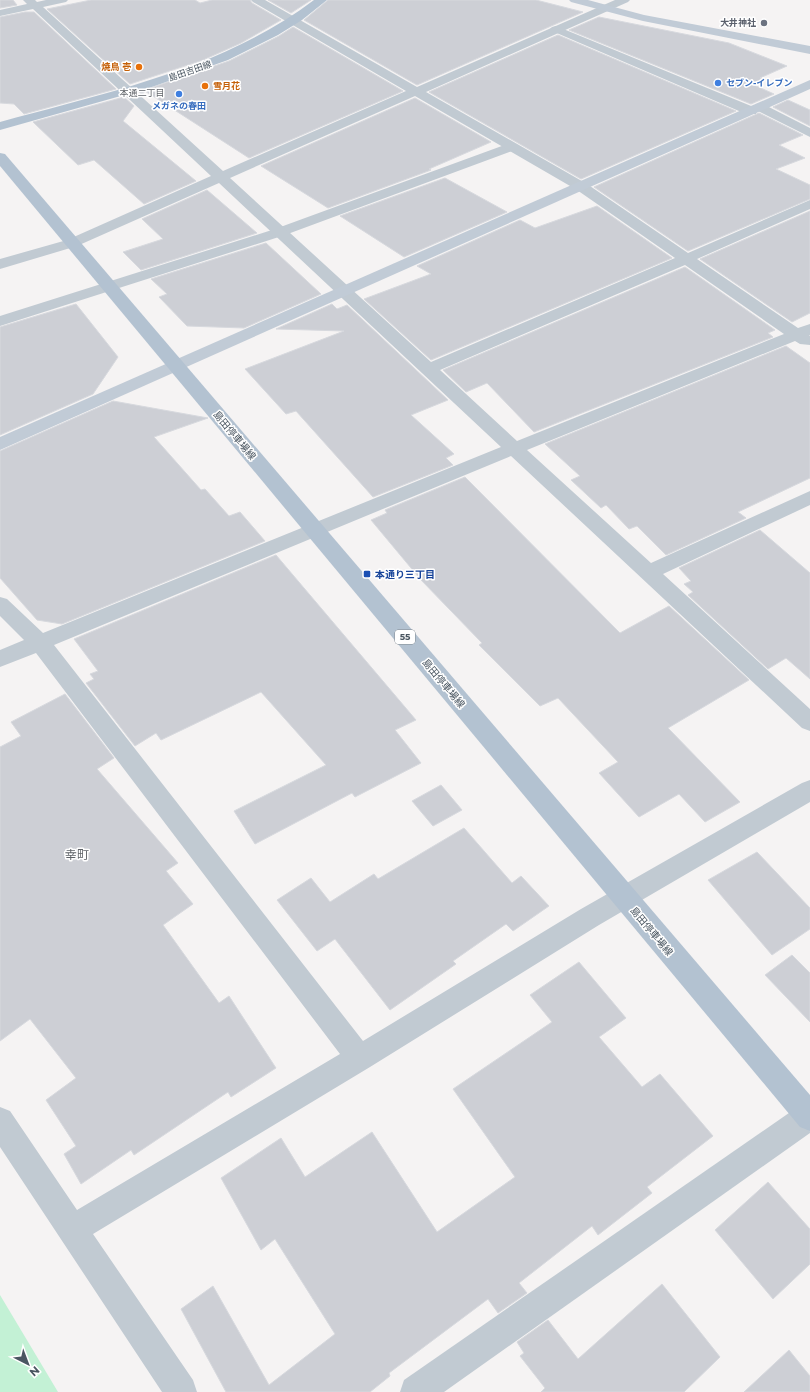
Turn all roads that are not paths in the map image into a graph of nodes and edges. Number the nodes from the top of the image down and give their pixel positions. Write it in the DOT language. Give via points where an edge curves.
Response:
graph roads {
  1 [pos="62,0"];
  2 [pos="258,0"];
  3 [pos="321,0"];
  4 [pos="574,0"];
  5 [pos="624,0"];
  6 [pos="32,3"];
  7 [pos="606,9"];
  8 [pos="0,13"];
  9 [pos="293,22"];
  10 [pos="556,29"];
  11 [pos="810,50"];
  12 [pos="810,84"];
  13 [pos="126,90"];
  14 [pos="417,92"];
  15 [pos="756,109"];
  16 [pos="0,126"];
  17 [pos="810,133"];
  18 [pos="510,147"];
  19 [pos="0,157"];
  20 [pos="221,178"];
  21 [pos="582,187"];
  22 [pos="810,204"];
  23 [pos="280,232"];
  24 [pos="72,244"];
  25 [pos="686,259"];
  26 [pos="0,264"];
  27 [pos="110,287"];
  28 [pos="343,292"];
  29 [pos="0,322"];
  30 [pos="805,336"];
  31 [pos="176,366"];
  32 [pos="428,369"];
  33 [pos="0,444"];
  34 [pos="514,448"];
  35 [pos="810,497"];
  36 [pos="315,530"];
  37 [pos="648,573"];
  38 [pos="0,604"];
  39 [pos="40,643"];
  40 [pos="0,659"];
  41 [pos="810,722"];
  42 [pos="810,790"];
  43 [pos="624,898"];
  44 [pos="360,1058"];
  45 [pos="810,1117"];
  46 [pos="0,1121"];
  47 [pos="73,1229"];
  48 [pos="181,1392"];
  49 [pos="416,1392"];
  1 -- 6 [label="street"];
  2 -- 9 [label="street"];
  3 -- 9 [label="main road, 島田吉田線"];
  4 -- 7 [label="street"];
  5 -- 7 [label="street"];
  6 -- 8 [label="street"];
  6 -- 13 [label="street"];
  7 -- 10 [label="street"];
  7 -- 11 [label="street"];
  9 -- 13 [label="main road, 島田吉田線" via="217,62"];
  9 -- 14 [label="street"];
  10 -- 14 [label="street"];
  10 -- 15 [label="street"];
  12 -- 15 [label="street"];
  13 -- 16 [label="main road, 島田吉田線"];
  13 -- 20 [label="street"];
  14 -- 18 [label="street"];
  14 -- 20 [label="street"];
  15 -- 17 [label="street"];
  15 -- 21 [label="street"];
  18 -- 21 [label="street"];
  18 -- 23 [label="street"];
  19 -- 24 [label="main road, 島田停車場線 / 55"];
  20 -- 23 [label="street"];
  20 -- 24 [label="street"];
  21 -- 25 [label="street"];
  21 -- 28 [label="street"];
  22 -- 25 [label="street"];
  23 -- 27 [label="street"];
  23 -- 28 [label="street"];
  24 -- 26 [label="street"];
  24 -- 27 [label="main road, 島田停車場線 / 55"];
  25 -- 30 [label="street"];
  25 -- 32 [label="street"];
  27 -- 29 [label="street"];
  27 -- 31 [label="main road, 島田停車場線 / 55"];
  28 -- 31 [label="street"];
  28 -- 32 [label="street"];
  30 -- 34 [label="street"];
  31 -- 33 [label="street"];
  31 -- 36 [label="main road, 島田停車場線 / 55"];
  32 -- 34 [label="street"];
  34 -- 36 [label="street"];
  34 -- 37 [label="street"];
  35 -- 37 [label="street"];
  36 -- 39 [label="street"];
  36 -- 43 [label="main road, 島田停車場線 / 55"];
  37 -- 41 [label="street"];
  38 -- 39 [label="street"];
  39 -- 40 [label="street"];
  39 -- 44 [label="street"];
  42 -- 43 [label="street"];
  43 -- 44 [label="street"];
  43 -- 45 [label="main road, 島田停車場線 / 55"];
  44 -- 47 [label="street"];
  45 -- 49 [label="street"];
  46 -- 47 [label="street"];
  47 -- 48 [label="street"];
}
